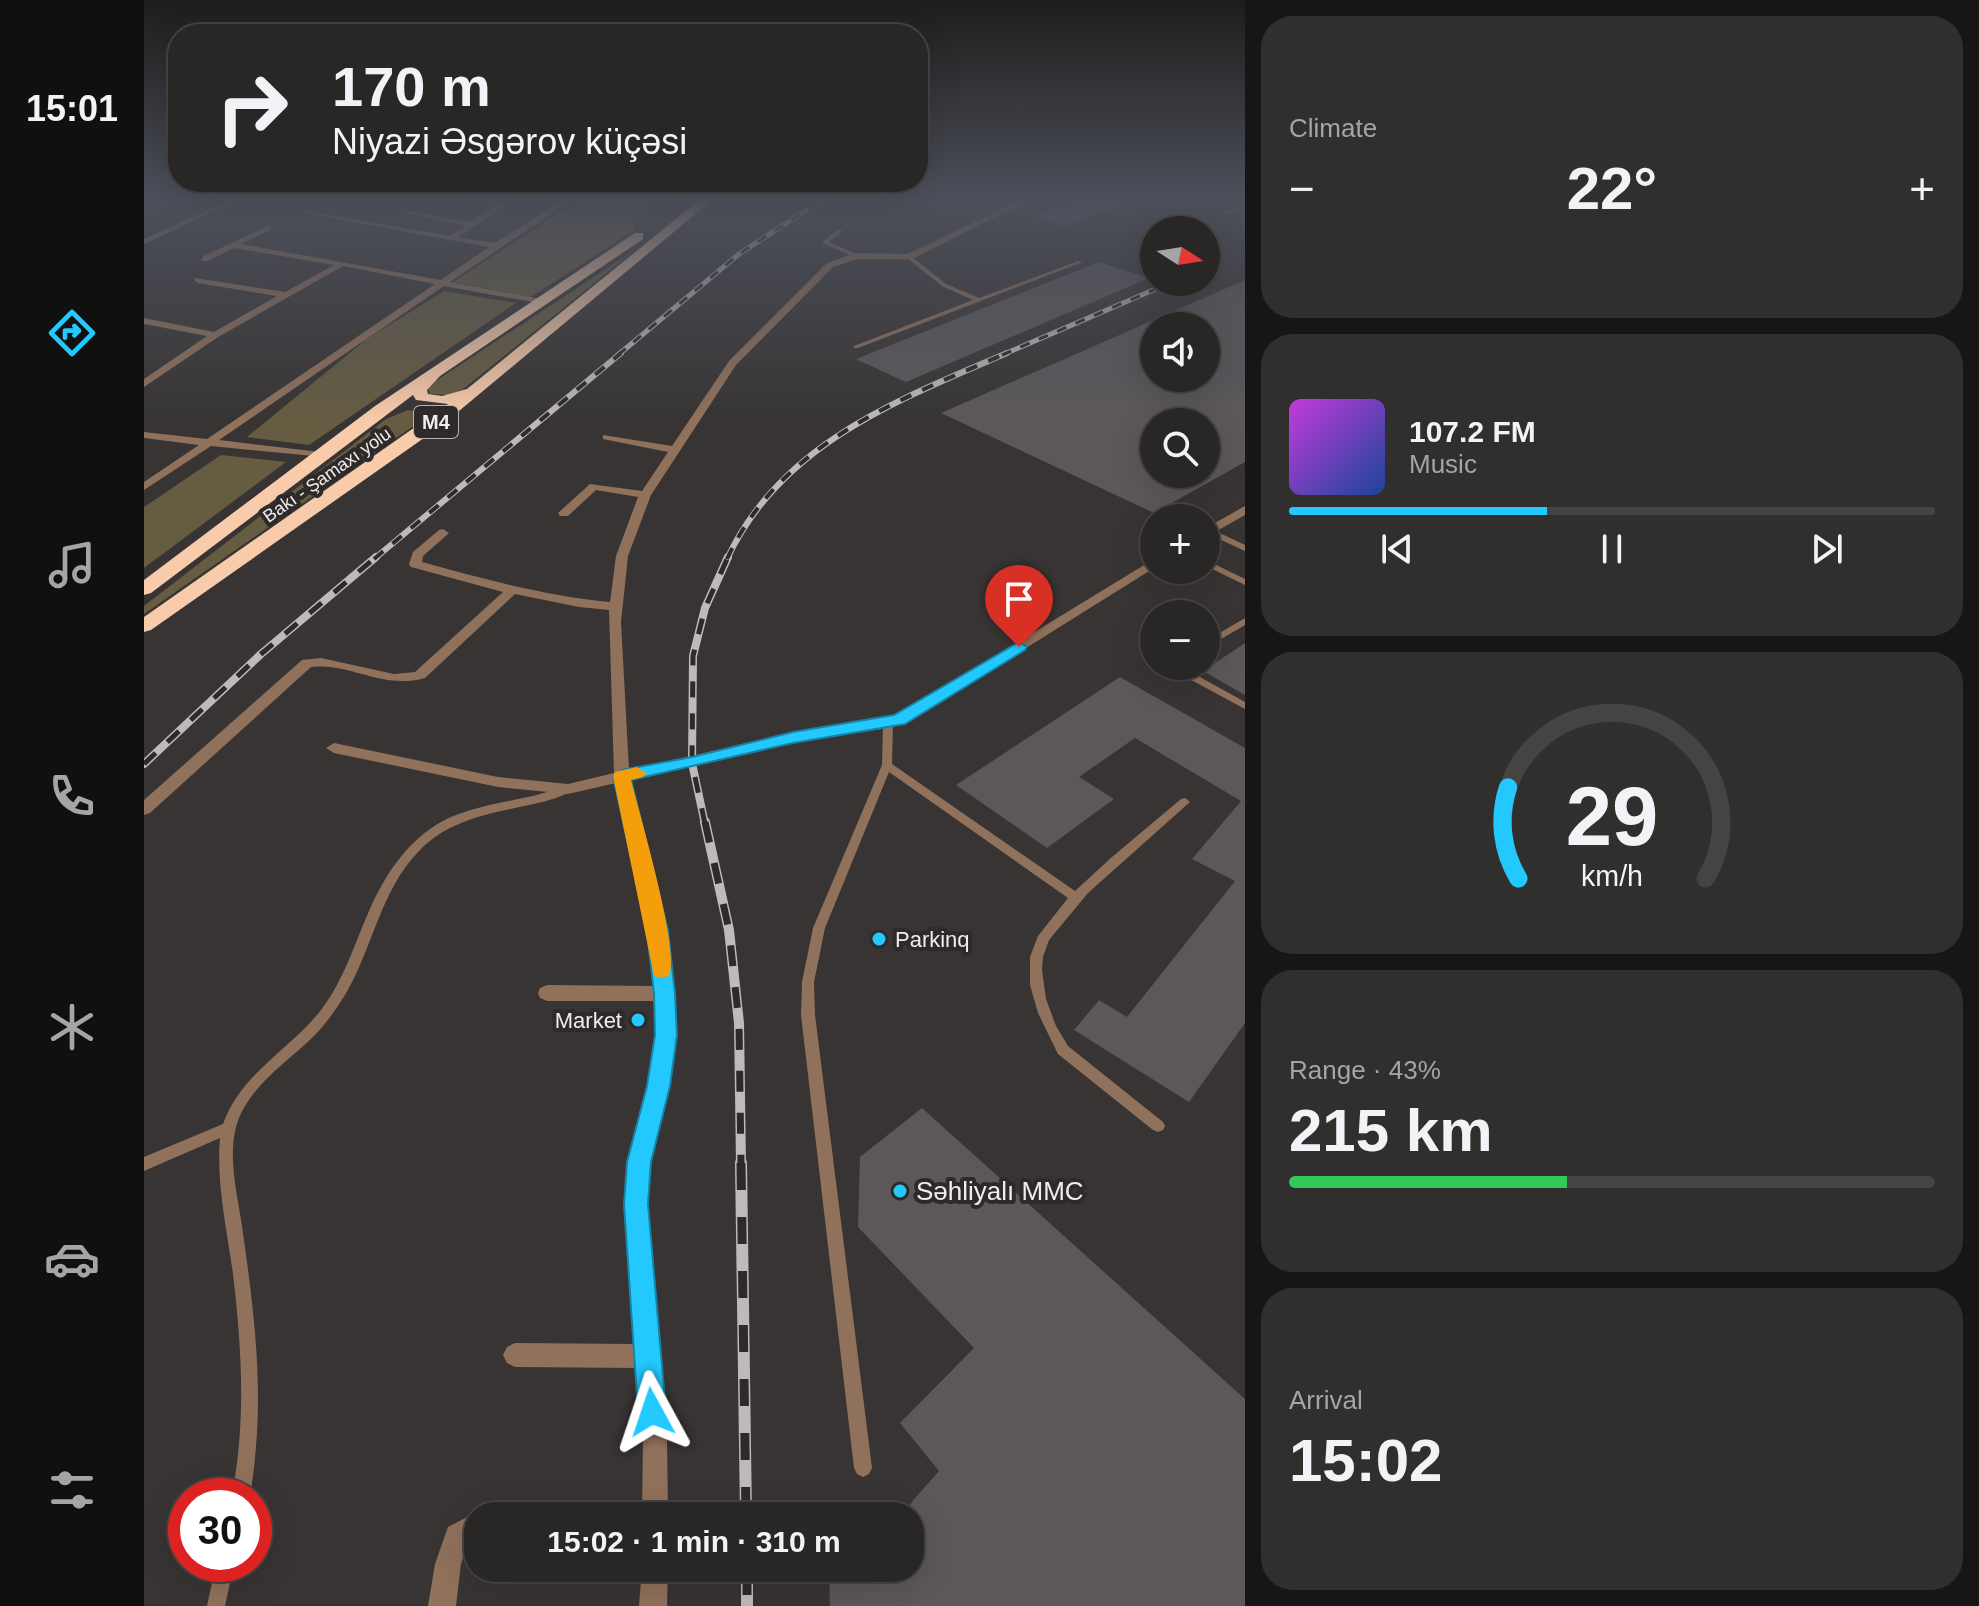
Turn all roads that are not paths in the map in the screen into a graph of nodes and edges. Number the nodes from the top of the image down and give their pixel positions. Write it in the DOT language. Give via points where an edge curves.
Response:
graph roads {
  1 [pos="329,271"];
  2 [pos="376,271"];
  3 [pos="460,271"];
  4 [pos="589,271"];
  5 [pos="621,271"];
  6 [pos="824,271"];
  7 [pos="926,271"];
  8 [pos="1056,271"];
  9 [pos="198,280"];
  10 [pos="441,284"];
  11 [pos="286,295"];
  12 [pos="978,300"];
  13 [pos="541,302"];
  14 [pos="144,321"];
  15 [pos="215,335"];
  16 [pos="856,347"];
  17 [pos="470,348"];
  18 [pos="514,360"];
  19 [pos="144,370"];
  20 [pos="160,373"];
  21 [pos="144,384"];
  22 [pos="144,435"];
  23 [pos="607,437"];
  24 [pos="210,443"];
  25 [pos="336,443"];
  26 [pos="674,450"];
  27 [pos="320,455"];
  28 [pos="391,455"];
  29 [pos="144,487"];
  30 [pos="645,495"];
  31 [pos="1245,510"];
  32 [pos="564,513"];
  33 [pos="1220,524"];
  34 [pos="443,533"];
  35 [pos="1220,537"];
  36 [pos="1245,548"];
  37 [pos="1220,570"];
  38 [pos="1140,572"];
  39 [pos="1245,582"];
  40 [pos="144,589"];
  41 [pos="512,590"];
  42 [pos="614,606"];
  43 [pos="1245,621"];
  44 [pos="144,626"];
  45 [pos="1220,636"];
  46 [pos="1198,680"];
  47 [pos="1245,706"];
  48 [pos="888,723"];
  49 [pos="334,748"];
  50 [pos="887,765"];
  51 [pos="622,776"];
  52 [pos="568,789"];
  53 [pos="1185,802"];
  54 [pos="144,809"];
  55 [pos="1075,897"];
  56 [pos="547,993"];
  57 [pos="664,994"];
  58 [pos="1158,1126"];
  59 [pos="226,1129"];
  60 [pos="144,1164"];
  61 [pos="515,1355"];
  62 [pos="647,1356"];
  63 [pos="863,1468"];
  64 [pos="245,1478"];
  65 [pos="655,1502"];
  66 [pos="464,1533"];
  67 [pos="221,1582"];
  68 [pos="654,1582"];
  69 [pos="216,1606"];
  70 [pos="442,1606"];
  71 [pos="653,1606"];
  1 -- 11 [label="street"];
  2 -- 10 [label="street"];
  3 -- 10 [label="street"];
  4 -- 13 [label="highway, Bakı - Şamaxı yolu / M4"];
  5 -- 18 [label="highway, Bakı - Şamaxı yolu / M4"];
  6 -- 26 [label="street" via="740,354"];
  7 -- 12 [label="lane"];
  8 -- 12 [label="lane"];
  9 -- 11 [label="street"];
  10 -- 13 [label="street"];
  10 -- 24 [label="street"];
  11 -- 15 [label="street"];
  12 -- 16 [label="lane"];
  13 -- 17 [label="highway, Bakı - Şamaxı yolu / M4"];
  14 -- 15 [label="street"];
  15 -- 20 [label="street"];
  17 -- 18 [label="highway" via="419,389 421,397 459,397"];
  17 -- 25 [label="highway, Bakı - Şamaxı yolu / M4"];
  18 -- 28 [label="highway, Bakı - Şamaxı yolu / M4"];
  19 -- 20 [label="street"];
  20 -- 21 [label="street"];
  22 -- 24 [label="street"];
  23 -- 26 [label="street"];
  24 -- 27 [label="street"];
  24 -- 29 [label="street"];
  25 -- 27 [label="highway, Bakı - Şamaxı yolu / M4"];
  25 -- 28 [label="highway" via="403,406 434,412"];
  26 -- 30 [label="street"];
  27 -- 40 [label="highway, Bakı - Şamaxı yolu / M4"];
  28 -- 44 [label="highway, Bakı - Şamaxı yolu / M4"];
  30 -- 32 [label="street" via="594,486"];
  30 -- 42 [label="street" via="622,556"];
  31 -- 33 [label="street"];
  34 -- 41 [label="street" via="417,555 415,564"];
  35 -- 36 [label="lane"];
  37 -- 39 [label="lane"];
  38 -- 48 [label="street"];
  41 -- 42 [label="street"];
  41 -- 54 [label="street" via="412,679 329,662 307,663"];
  42 -- 51 [label="street"];
  43 -- 45 [label="lane"];
  46 -- 47 [label="lane"];
  48 -- 50 [label="lane"];
  48 -- 51 [label="street"];
  49 -- 52 [label="street" via="498,782"];
  50 -- 55 [label="lane"];
  50 -- 63 [label="lane" via="819,928 808,982"];
  51 -- 52 [label="street"];
  51 -- 57 [label="street" via="658,931"];
  52 -- 59 [label="lane" via="456,819 407,854 385,885 327,1012 266,1070 240,1101"];
  53 -- 55 [label="lane"];
  55 -- 58 [label="lane" via="1040,944 1040,997 1052,1035 1063,1050"];
  56 -- 57 [label="street"];
  57 -- 62 [label="street" via="666,1035 639,1162 636,1204"];
  59 -- 60 [label="lane"];
  59 -- 64 [label="lane" via="253,1412"];
  61 -- 62 [label="street"];
  62 -- 65 [label="street"];
  66 -- 70 [label="street" via="457,1536 448,1564"];
  67 -- 69 [label="lane"];
  68 -- 71 [label="street"];
}
